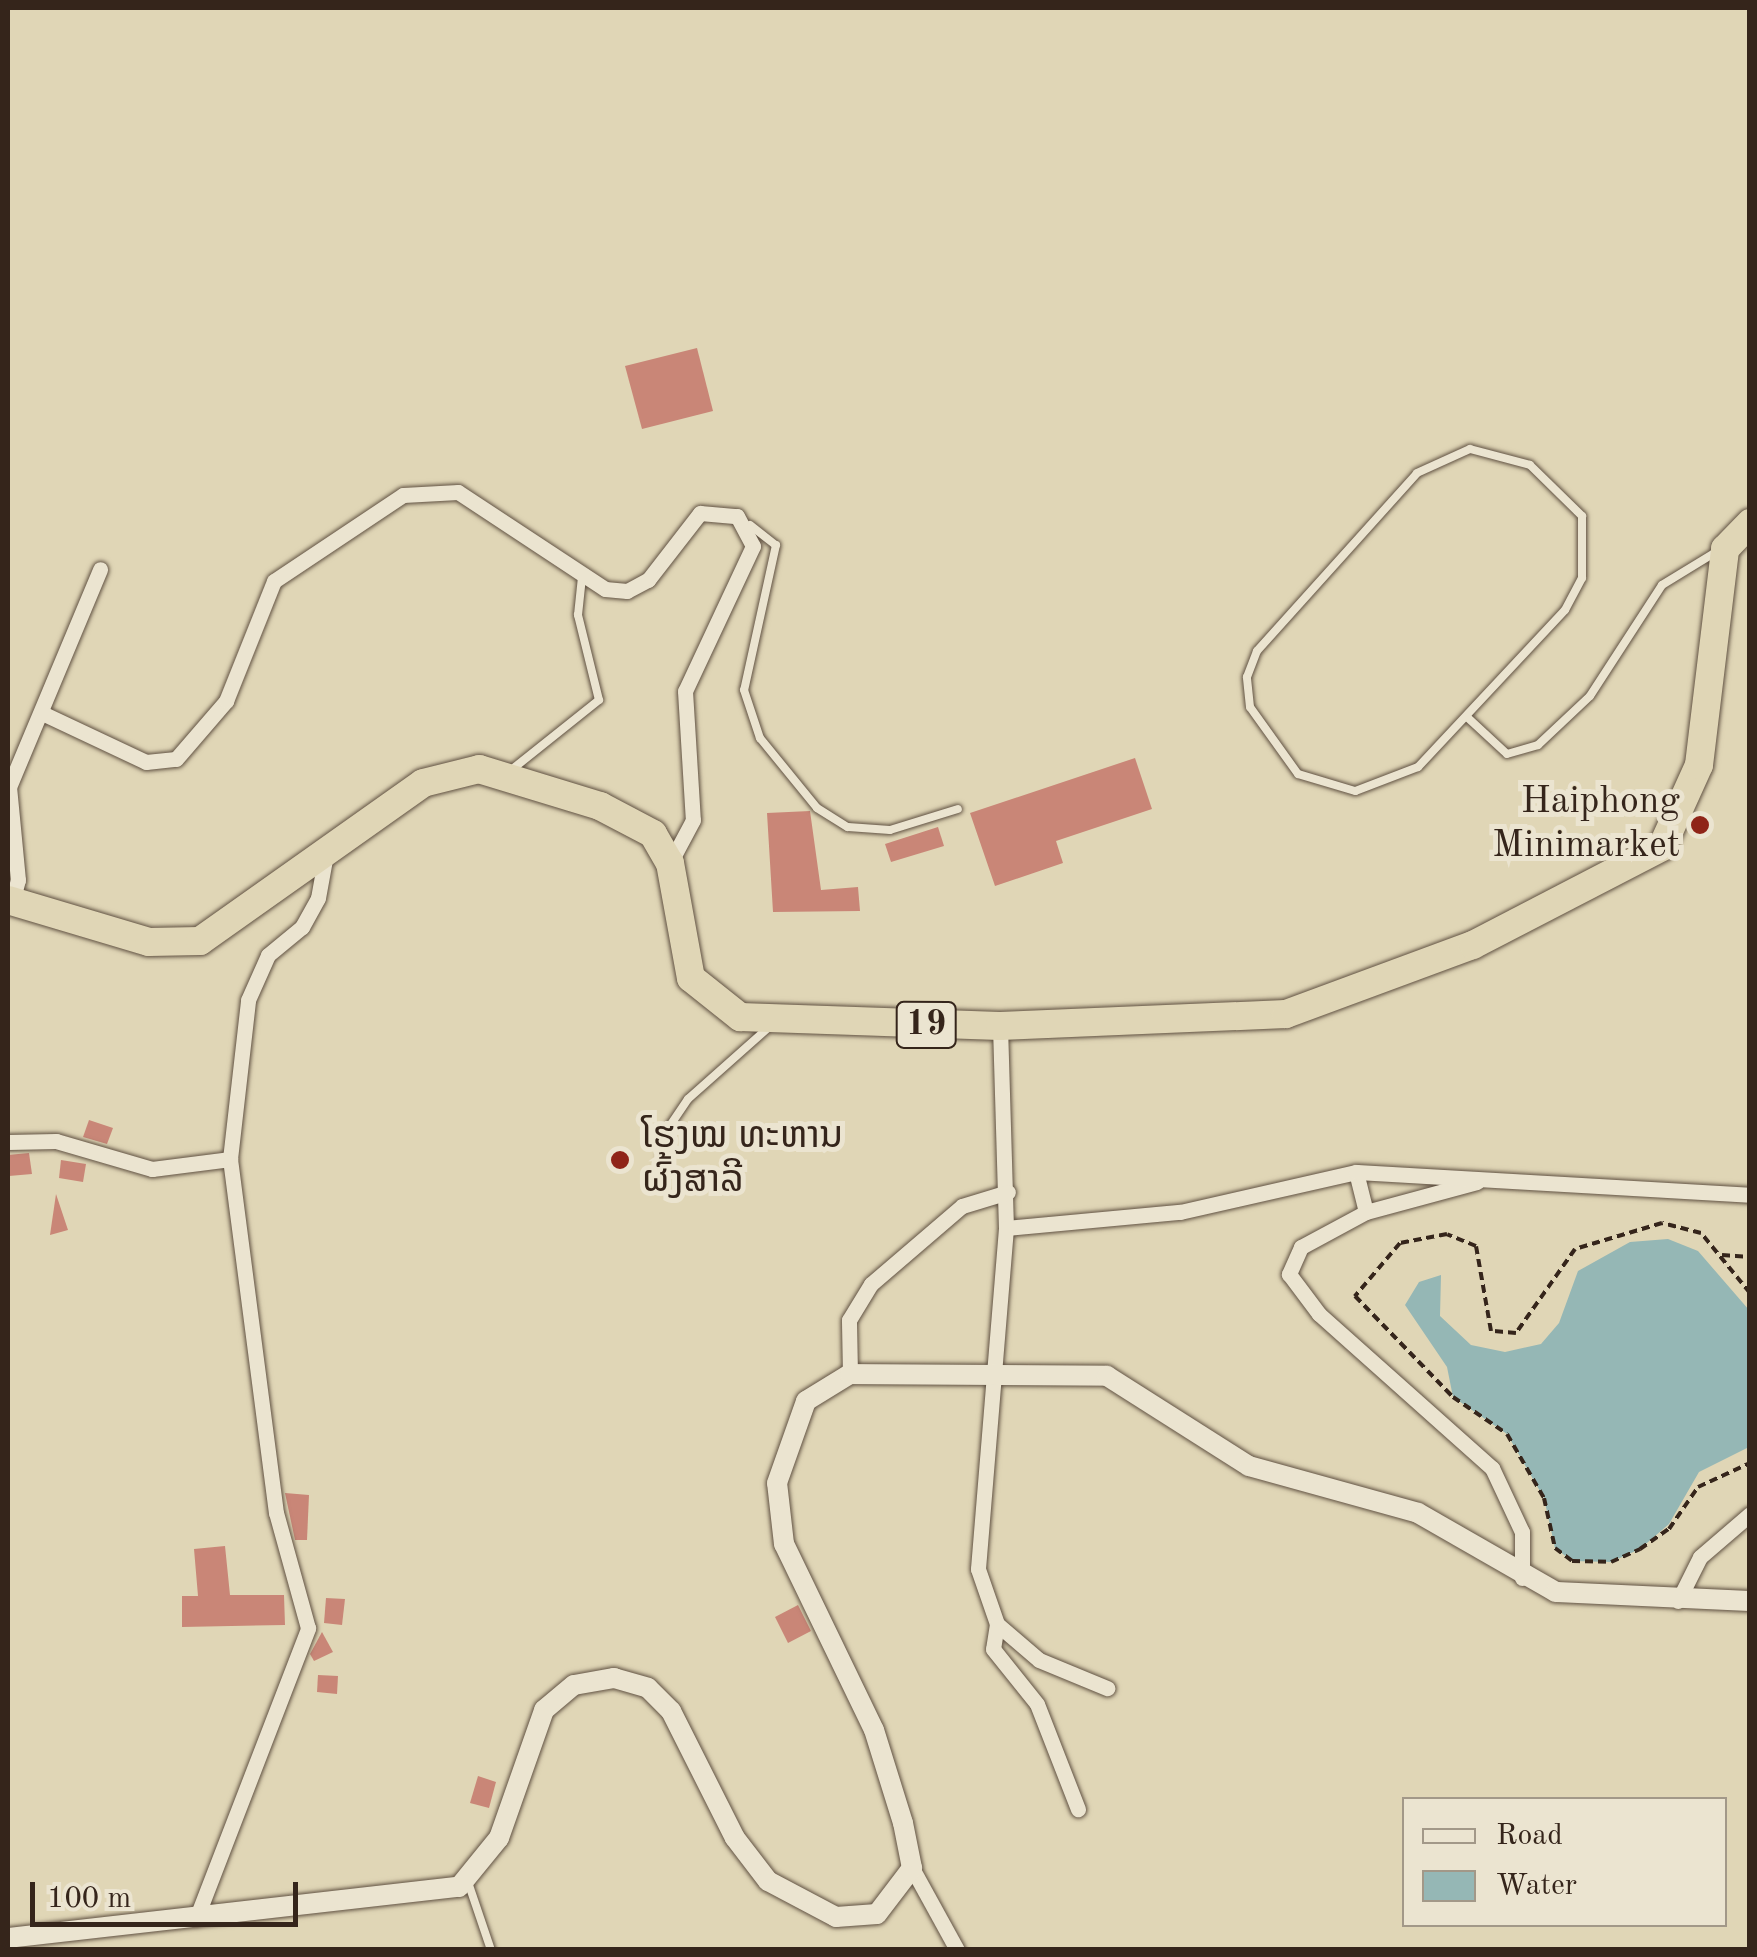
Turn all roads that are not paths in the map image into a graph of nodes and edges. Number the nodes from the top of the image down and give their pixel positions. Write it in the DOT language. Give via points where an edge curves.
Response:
graph roads {
  1 [pos="1750,524"];
  2 [pos="750,526"];
  3 [pos="1724,548"];
  4 [pos="100,569"];
  5 [pos="582,576"];
  6 [pos="42,713"];
  7 [pos="1467,717"];
  8 [pos="509,776"];
  9 [pos="958,809"];
  10 [pos="326,854"];
  11 [pos="670,863"];
  12 [pos="10,901"];
  13 [pos="772,1024"];
  14 [pos="1000,1026"];
  15 [pos="8,1142"];
  16 [pos="230,1159"];
  17 [pos="1356,1172"];
  18 [pos="1500,1178"];
  19 [pos="659,1183"];
  20 [pos="1748,1190"];
  21 [pos="1008,1192"];
  22 [pos="1366,1212"];
  23 [pos="1006,1228"];
  24 [pos="850,1374"];
  25 [pos="993,1374"];
  26 [pos="1750,1514"];
  27 [pos="1522,1578"];
  28 [pos="1678,1601"];
  29 [pos="1750,1601"];
  30 [pos="997,1624"];
  31 [pos="1107,1688"];
  32 [pos="1078,1809"];
  33 [pos="912,1868"];
  34 [pos="468,1882"];
  35 [pos="196,1918"];
  36 [pos="8,1938"];
  37 [pos="491,1950"];
  38 [pos="957,1950"];
  1 -- 3 [label="highway"];
  2 -- 5 [label="street" via="700,514 648,580 626,591"];
  2 -- 9 [label="lane" via="776,545 744,690 760,738 817,808 848,828 890,830"];
  2 -- 11 [label="street" via="753,546 685,691 693,820"];
  3 -- 7 [label="lane" via="1662,585 1590,696 1538,745 1506,754"];
  3 -- 14 [label="highway, 19" via="1688,800 1662,847 1627,873 1358,994 1286,1014"];
  4 -- 6 [label="street"];
  5 -- 6 [label="street" via="487,506 458,492 416,491 294,560 274,582 226,701 176,759 146,762"];
  5 -- 8 [label="lane" via="578,615 599,700 514,760"];
  6 -- 12 [label="street" via="8,787 18,880"];
  7 -- 7 [label="lane" via="1565,610 1588,544 1561,486 1502,453 1470,449 1418,474 1277,626 1246,677 1270,746 1328,788 1386,786"];
  8 -- 10 [label="highway, 19" via="466,768 435,776"];
  8 -- 11 [label="highway, 19" via="642,826"];
  10 -- 12 [label="highway, 19" via="184,945"];
  10 -- 16 [label="street" via="318,898 268,955 248,1000"];
  11 -- 13 [label="highway, 19" via="692,978 740,1017"];
  13 -- 14 [label="highway, 19"];
  13 -- 19 [label="lane" via="688,1099 665,1132"];
  14 -- 21 [label="street"];
  15 -- 16 [label="street" via="56,1142 152,1169"];
  16 -- 35 [label="street" via="276,1514 308,1628"];
  17 -- 18 [label="street"];
  17 -- 22 [label="street"];
  17 -- 23 [label="street" via="1180,1212"];
  18 -- 20 [label="street"];
  18 -- 22 [label="street"];
  21 -- 23 [label="street"];
  21 -- 24 [label="street" via="962,1206 871,1284 848,1320"];
  22 -- 27 [label="street" via="1301,1247 1289,1263 1292,1282 1492,1468 1514,1501"];
  23 -- 25 [label="street"];
  24 -- 25 [label="street"];
  24 -- 33 [label="street" via="817,1388 799,1414 778,1483 779,1514 804,1592 874,1730"];
  25 -- 27 [label="street" via="1106,1376 1249,1466 1418,1513"];
  25 -- 30 [label="street" via="978,1569"];
  26 -- 28 [label="street" via="1700,1557"];
  27 -- 28 [label="street" via="1556,1592"];
  28 -- 29 [label="street"];
  30 -- 31 [label="street" via="1039,1660"];
  30 -- 32 [label="street" via="994,1649 1037,1704"];
  33 -- 34 [label="street" via="877,1914 836,1917 786,1896 735,1838 672,1711 648,1688 614,1678 574,1685 544,1710 499,1838"];
  33 -- 38 [label="street"];
  34 -- 35 [label="street"];
  34 -- 37 [label="lane"];
  35 -- 36 [label="street"];
}
